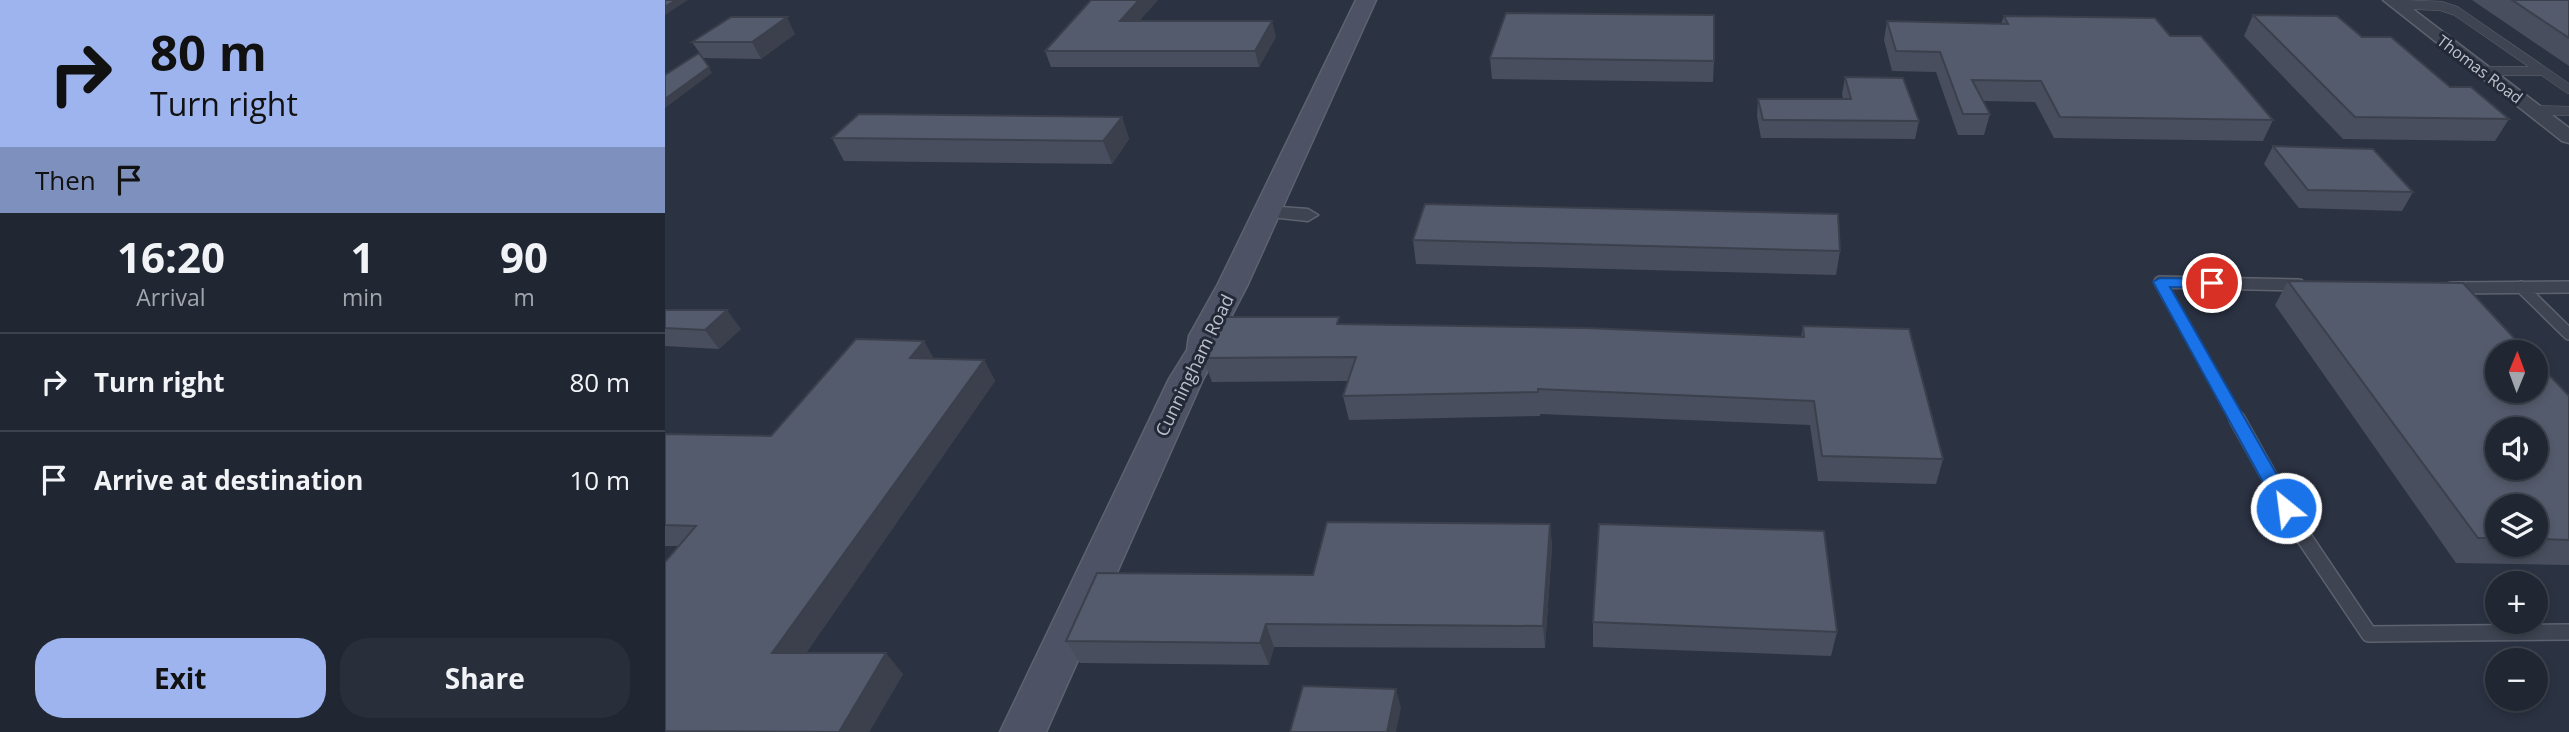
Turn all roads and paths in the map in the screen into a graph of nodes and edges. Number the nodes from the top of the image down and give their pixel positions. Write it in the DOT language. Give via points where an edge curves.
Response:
graph roads {
  1 [pos="1366,0"];
  2 [pos="2394,2"];
  3 [pos="2482,71"];
  4 [pos="2543,71"];
  5 [pos="2569,89"];
  6 [pos="2533,110"];
  7 [pos="2569,111"];
  8 [pos="2569,137"];
  9 [pos="1267,212"];
  10 [pos="1308,215"];
  11 [pos="2308,285"];
  12 [pos="2521,287"];
  13 [pos="2569,287"];
  14 [pos="2444,288"];
  15 [pos="2569,334"];
  16 [pos="2569,632"];
  17 [pos="1023,732"];
  1 -- 9 [label="street, Cunningham Road"];
  2 -- 3 [label="street, Thomas Road"];
  2 -- 4 [label="lane" via="2456,11"];
  3 -- 4 [label="lane"];
  3 -- 6 [label="street, Thomas Road"];
  4 -- 5 [label="lane"];
  6 -- 7 [label="lane"];
  6 -- 8 [label="street, Thomas Road"];
  9 -- 10 [label="street"];
  9 -- 17 [label="street, Cunningham Road"];
  11 -- 16 [label="lane" via="2160,282 2299,530 2369,634"];
  12 -- 13 [label="lane"];
  12 -- 14 [label="lane"];
  12 -- 15 [label="lane"];
}
